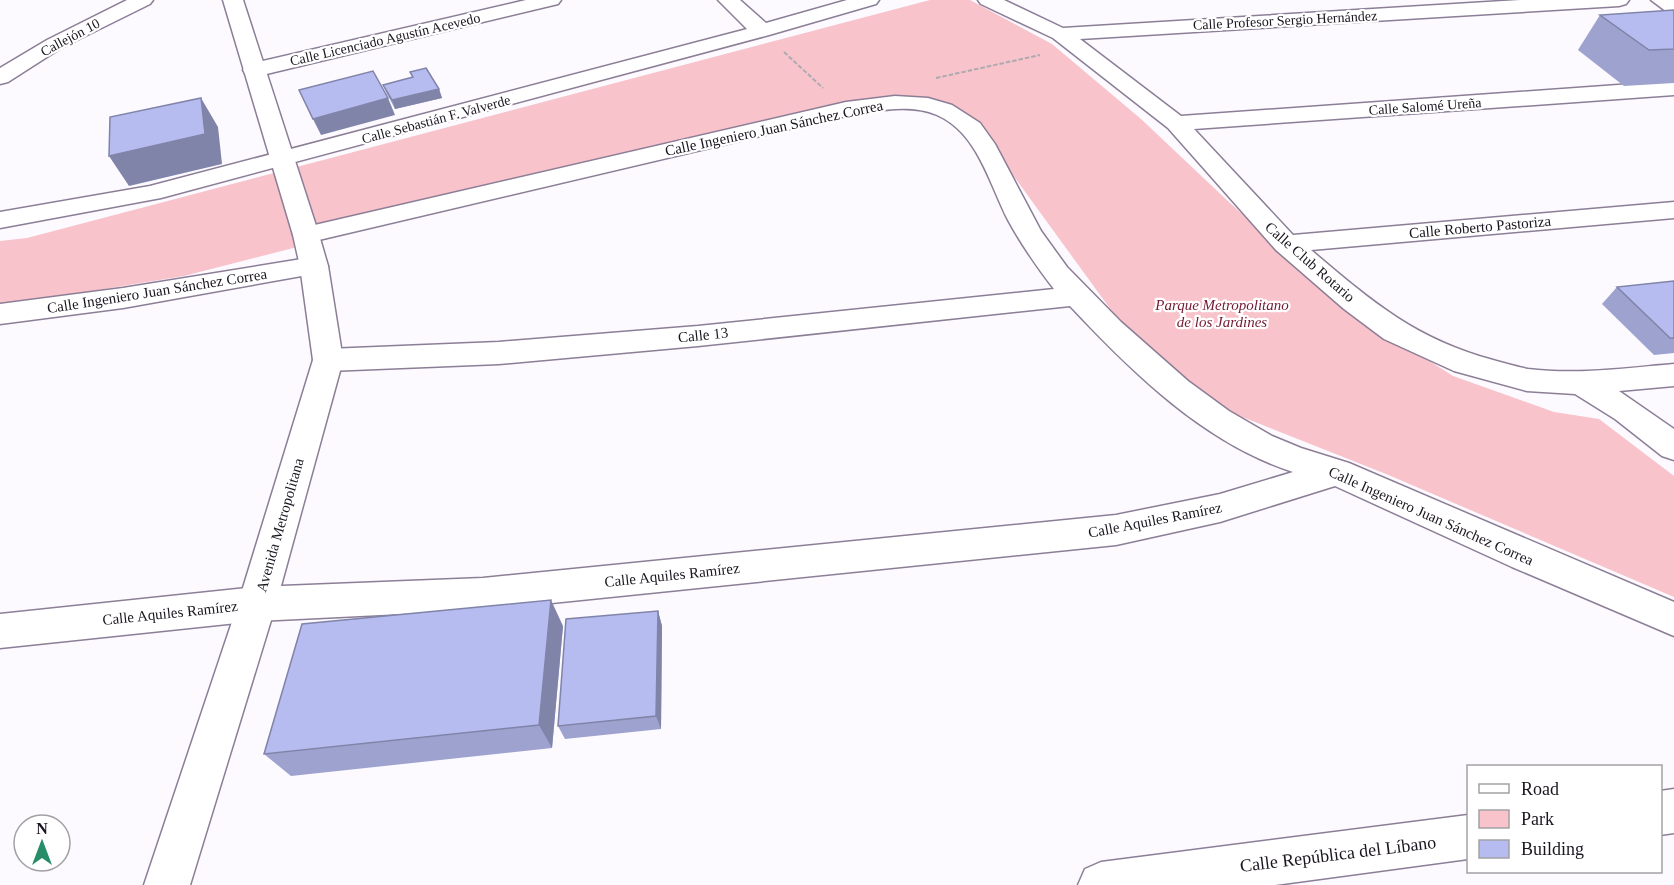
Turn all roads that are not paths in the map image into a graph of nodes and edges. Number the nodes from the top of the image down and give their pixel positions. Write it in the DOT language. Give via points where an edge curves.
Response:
graph roads {
  1 [pos="142,0"];
  2 [pos="233,0"];
  3 [pos="551,0"];
  4 [pos="728,0"];
  5 [pos="869,0"];
  6 [pos="988,0"];
  7 [pos="1619,0"];
  8 [pos="1661,0"];
  9 [pos="1674,9"];
  10 [pos="762,31"];
  11 [pos="1069,40"];
  12 [pos="254,70"];
  13 [pos="0,77"];
  14 [pos="1674,88"];
  15 [pos="1176,123"];
  16 [pos="284,159"];
  17 [pos="1674,210"];
  18 [pos="0,220"];
  19 [pos="306,235"];
  20 [pos="1286,244"];
  21 [pos="314,266"];
  22 [pos="1077,296"];
  23 [pos="0,314"];
  24 [pos="328,360"];
  25 [pos="1674,375"];
  26 [pos="1582,383"];
  27 [pos="1674,447"];
  28 [pos="1337,472"];
  29 [pos="257,604"];
  30 [pos="1674,619"];
  31 [pos="0,631"];
  32 [pos="1467,837"];
  33 [pos="1195,879"];
  34 [pos="167,885"];
  35 [pos="1101,885"];
  1 -- 13 [label="street, Callejón 10"];
  2 -- 12 [label="street, Avenida Metropolitana"];
  3 -- 12 [label="street, Calle Licenciado Agustín Acevedo"];
  4 -- 10 [label="street"];
  5 -- 10 [label="street, Calle Sebastián F. Valverde"];
  6 -- 11 [label="street, Calle Club Rotario"];
  7 -- 11 [label="street, Calle Profesor Sergio Hernández"];
  8 -- 9 [label="street"];
  10 -- 16 [label="street, Calle Sebastián F. Valverde"];
  11 -- 15 [label="street, Calle Club Rotario"];
  12 -- 16 [label="street, Avenida Metropolitana"];
  14 -- 15 [label="street, Calle Salomé Ureña"];
  15 -- 20 [label="street, Calle Club Rotario"];
  16 -- 18 [label="street, Calle Sebastián F. Valverde" via="152,193"];
  16 -- 19 [label="street, Avenida Metropolitana"];
  17 -- 20 [label="street, Calle Roberto Pastoriza"];
  19 -- 21 [label="street, Avenida Metropolitana"];
  19 -- 22 [label="street, Calle Ingeniero Juan Sánchez Correa" via="846,109 913,102 952,114 972,128 1040,251"];
  20 -- 26 [label="street, Calle Club Rotario" via="1354,302 1425,348 1487,371 1527,380"];
  21 -- 23 [label="street, Calle Ingeniero Juan Sánchez Correa"];
  21 -- 24 [label="street, Avenida Metropolitana"];
  22 -- 24 [label="street, Calle 13" via="698,336 499,353"];
  22 -- 28 [label="street, Calle Ingeniero Juan Sánchez Correa" via="1197,405 1283,455"];
  24 -- 29 [label="street, Avenida Metropolitana"];
  25 -- 26 [label="street"];
  26 -- 27 [label="street, Calle Club Rotario"];
  28 -- 29 [label="street, Calle Aquiles Ramírez" via="1220,508 1116,530 483,594"];
  28 -- 30 [label="street, Calle Ingeniero Juan Sánchez Correa" via="1546,567"];
  29 -- 31 [label="street, Calle Aquiles Ramírez"];
  29 -- 34 [label="street, Avenida Metropolitana"];
  32 -- 33 [label="street, Calle República del Líbano"];
  33 -- 35 [label="street, Calle República del Líbano"];
}
